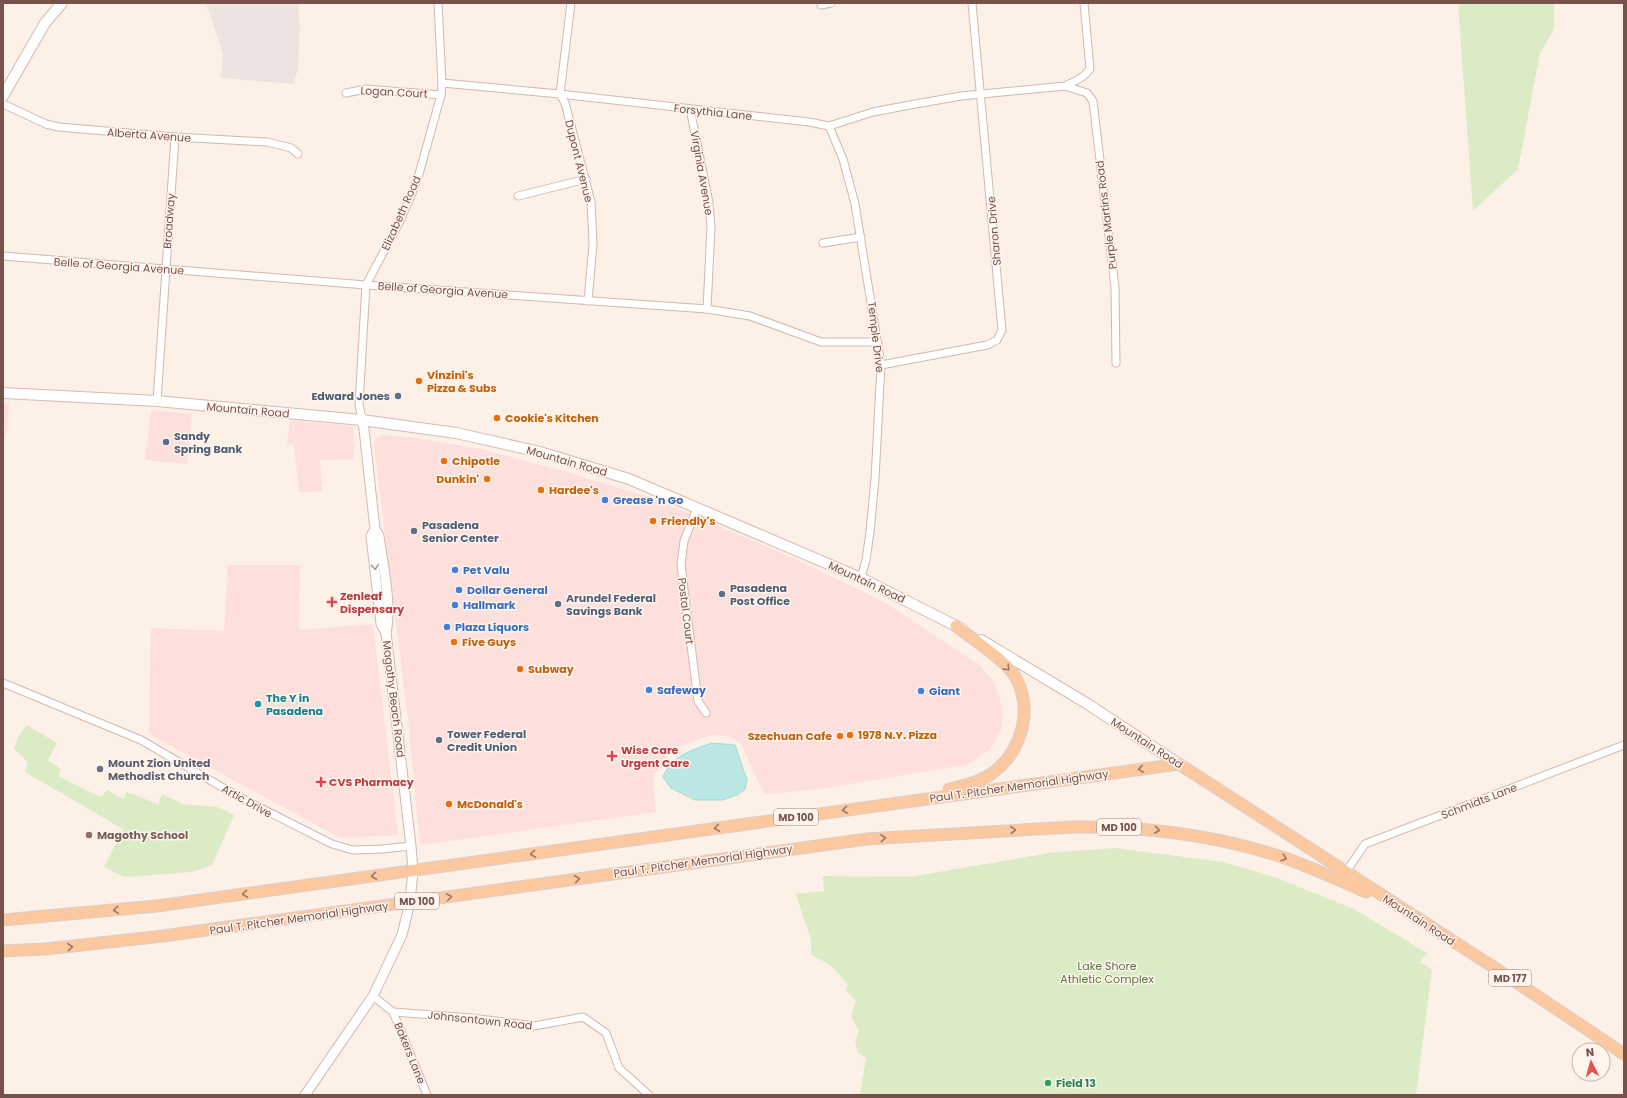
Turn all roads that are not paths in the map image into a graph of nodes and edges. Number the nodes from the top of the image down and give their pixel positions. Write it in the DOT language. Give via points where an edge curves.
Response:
graph roads {
  1 [pos="62,3"];
  2 [pos="438,3"];
  3 [pos="571,3"];
  4 [pos="831,3"];
  5 [pos="972,3"];
  6 [pos="1084,3"];
  7 [pos="821,5"];
  8 [pos="442,83"];
  9 [pos="1064,86"];
  10 [pos="346,93"];
  11 [pos="560,94"];
  12 [pos="981,94"];
  13 [pos="441,95"];
  14 [pos="3,96"];
  15 [pos="3,104"];
  16 [pos="690,109"];
  17 [pos="829,126"];
  18 [pos="175,137"];
  19 [pos="298,154"];
  20 [pos="586,178"];
  21 [pos="518,196"];
  22 [pos="861,236"];
  23 [pos="823,243"];
  24 [pos="3,256"];
  25 [pos="166,270"];
  26 [pos="366,285"];
  27 [pos="588,301"];
  28 [pos="707,309"];
  29 [pos="878,342"];
  30 [pos="1116,362"];
  31 [pos="881,365"];
  32 [pos="3,393"];
  33 [pos="157,401"];
  34 [pos="362,420"];
  35 [pos="696,508"];
  36 [pos="861,578"];
  37 [pos="956,626"];
  38 [pos="3,683"];
  39 [pos="706,713"];
  40 [pos="1624,745"];
  41 [pos="1179,764"];
  42 [pos="862,808"];
  43 [pos="411,846"];
  44 [pos="413,871"];
  45 [pos="1346,872"];
  46 [pos="410,902"];
  47 [pos="1394,904"];
  48 [pos="3,916"];
  49 [pos="38,917"];
  50 [pos="3,920"];
  51 [pos="46,949"];
  52 [pos="3,951"];
  53 [pos="3,956"];
  54 [pos="373,996"];
  55 [pos="393,1012"];
  56 [pos="1624,1054"];
  57 [pos="305,1095"];
  58 [pos="427,1095"];
  59 [pos="649,1095"];
  1 -- 14 [label="main road" via="45,23"];
  2 -- 8 [label="street, Elizabeth Road"];
  3 -- 11 [label="street"];
  4 -- 7 [label="street"];
  5 -- 12 [label="street, Sharon Drive"];
  6 -- 9 [label="street, Purple Martins Road" via="1090,69 1078,81"];
  8 -- 11 [label="street, Forsythia Lane"];
  8 -- 13 [label="street, Elizabeth Road"];
  9 -- 12 [label="street, Purple Martins Road"];
  9 -- 30 [label="street, Purple Martins Road" via="1086,93 1093,101 1115,287"];
  10 -- 13 [label="street, Logan Court" via="366,88"];
  11 -- 16 [label="street, Forsythia Lane"];
  11 -- 20 [label="street, Dupont Avenue" via="565,103"];
  12 -- 17 [label="street, Forsythia Lane" via="873,112"];
  12 -- 31 [label="street, Sharon Drive" via="1002,330 997,340 987,345"];
  13 -- 26 [label="street, Elizabeth Road" via="412,193"];
  15 -- 18 [label="street, Alberta Avenue" via="46,124 59,127"];
  16 -- 17 [label="street, Forsythia Lane"];
  16 -- 28 [label="street, Virginia Avenue" via="709,203 711,228"];
  17 -- 22 [label="street, Temple Drive" via="850,180"];
  18 -- 19 [label="street, Alberta Avenue" via="267,142 291,148"];
  18 -- 25 [label="street, Broadway"];
  20 -- 21 [label="street"];
  20 -- 27 [label="street, Dupont Avenue" via="593,231"];
  22 -- 23 [label="street"];
  22 -- 29 [label="street, Temple Drive"];
  24 -- 25 [label="street, Belle of Georgia Avenue"];
  25 -- 26 [label="street, Belle of Georgia Avenue"];
  25 -- 33 [label="street, Broadway"];
  26 -- 27 [label="street, Belle of Georgia Avenue"];
  26 -- 34 [label="street, Elizabeth Road" via="359,404"];
  27 -- 28 [label="street, Belle of Georgia Avenue"];
  28 -- 29 [label="street, Belle of Georgia Avenue" via="750,316 821,342"];
  29 -- 31 [label="street, Temple Drive"];
  31 -- 36 [label="street, Temple Drive" via="875,479 870,532"];
  32 -- 33 [label="main road, Mountain Road / MD 177"];
  33 -- 34 [label="main road, Mountain Road / MD 177"];
  34 -- 35 [label="main road, Mountain Road / MD 177" via="456,433 540,452 629,479"];
  34 -- 43 [label="street, Magothy Beach Road" via="375,529 379,536 386,594 386,633"];
  35 -- 36 [label="main road, Mountain Road / MD 177"];
  35 -- 39 [label="street, Postal Court" via="684,541 681,565 698,701"];
  36 -- 37 [label="main road, Mountain Road / MD 177"];
  37 -- 41 [label="main road, Mountain Road / MD 177" via="1086,703"];
  37 -- 42 [label="main road, one-way" via="1005,665 1015,677 1020,689 1024,719 1016,747 994,772 978,781"];
  38 -- 43 [label="street, Artic Drive" via="141,740 240,797 332,844 353,850"];
  40 -- 45 [label="street, Schmidts Lane" via="1365,844"];
  41 -- 42 [label="main road, Paul T. Pitcher Memorial Highway / MD 100, one-way"];
  41 -- 45 [label="main road, Mountain Road / MD 177"];
  42 -- 44 [label="main road, Paul T. Pitcher Memorial Highway / MD 100, one-way"];
  43 -- 44 [label="street, Magothy Beach Road"];
  44 -- 46 [label="street, Magothy Beach Road"];
  44 -- 49 [label="main road, Paul T. Pitcher Memorial Highway / MD 100, one-way" via="157,906"];
  45 -- 47 [label="main road, Mountain Road / MD 177"];
  46 -- 47 [label="main road, Paul T. Pitcher Memorial Highway / MD 100, one-way" via="867,839 1106,826 1202,836 1253,848 1315,870"];
  51 -- 46 [label="main road, Paul T. Pitcher Memorial Highway / MD 100, one-way" via="163,936"];
  46 -- 54 [label="street, Magothy Beach Road" via="402,935"];
  47 -- 56 [label="main road, Mountain Road / MD 177"];
  48 -- 49 [label="main road"];
  49 -- 50 [label="main road, Paul T. Pitcher Memorial Highway / MD 100"];
  51 -- 52 [label="main road, Paul T. Pitcher Memorial Highway / MD 100"];
  51 -- 53 [label="main road"];
  54 -- 55 [label="street"];
  54 -- 57 [label="street, Magothy Beach Road"];
  55 -- 58 [label="street, Bakers Lane"];
  55 -- 59 [label="street, Johnsontown Road" via="534,1026 583,1017 606,1033 620,1068"];
}
